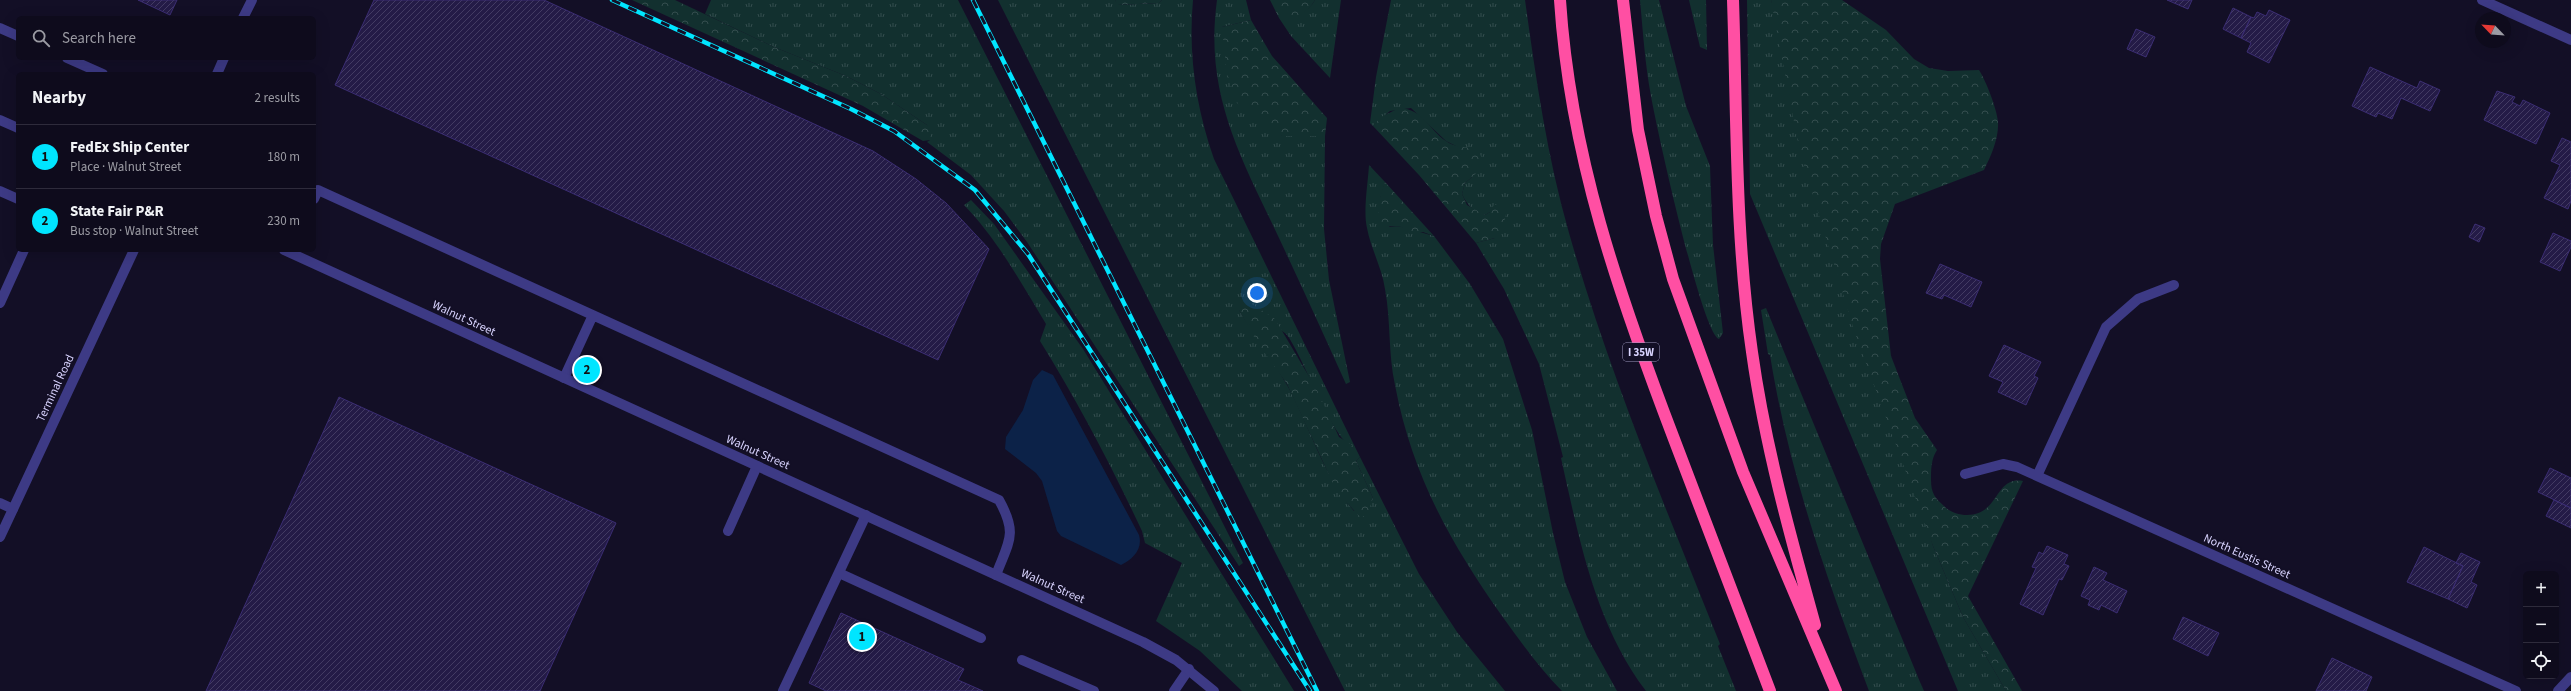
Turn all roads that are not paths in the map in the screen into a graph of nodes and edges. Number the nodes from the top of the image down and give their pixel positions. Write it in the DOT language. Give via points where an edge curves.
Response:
graph roads {
  1 [pos="252,0"];
  2 [pos="1560,0"];
  3 [pos="1623,0"];
  4 [pos="1733,0"];
  5 [pos="2482,0"];
  6 [pos="244,16"];
  7 [pos="0,28"];
  8 [pos="16,35"];
  9 [pos="2571,40"];
  10 [pos="72,60"];
  11 [pos="223,60"];
  12 [pos="98,72"];
  13 [pos="218,72"];
  14 [pos="0,120"];
  15 [pos="16,127"];
  16 [pos="0,190"];
  17 [pos="316,194"];
  18 [pos="16,198"];
  19 [pos="23,252"];
  20 [pos="133,252"];
  21 [pos="289,252"];
  22 [pos="2174,285"];
  23 [pos="0,304"];
  24 [pos="593,315"];
  25 [pos="564,378"];
  26 [pos="757,466"];
  27 [pos="1965,474"];
  28 [pos="2037,476"];
  29 [pos="0,503"];
  30 [pos="13,509"];
  31 [pos="866,515"];
  32 [pos="728,531"];
  33 [pos="0,537"];
  34 [pos="839,573"];
  35 [pos="996,575"];
  36 [pos="981,638"];
  37 [pos="1022,660"];
  38 [pos="1827,668"];
  39 [pos="1189,670"];
  40 [pos="2571,677"];
  41 [pos="783,691"];
  42 [pos="1094,691"];
  43 [pos="1174,691"];
  44 [pos="1214,691"];
  45 [pos="1770,691"];
  46 [pos="1836,691"];
  47 [pos="2516,691"];
  48 [pos="2558,691"];
  1 -- 6 [label="street"];
  2 -- 45 [label="highway, I 35W" via="1563,44 1576,134 1594,210 1622,303"];
  3 -- 38 [label="highway" via="1638,130 1656,216 1673,279 1743,472"];
  4 -- 38 [label="highway" via="1743,274 1752,352 1765,430 1782,507"];
  5 -- 9 [label="street"];
  7 -- 8 [label="street"];
  10 -- 12 [label="street"];
  11 -- 13 [label="street"];
  14 -- 15 [label="street"];
  16 -- 18 [label="street"];
  17 -- 24 [label="street" via="318,190"];
  19 -- 23 [label="street"];
  20 -- 30 [label="street, Terminal Road"];
  21 -- 25 [label="street, Walnut Street"];
  22 -- 28 [label="street" via="2138,299 2106,326"];
  24 -- 25 [label="street"];
  24 -- 35 [label="street" via="999,500 1009,519 1011,536"];
  25 -- 26 [label="street, Walnut Street"];
  26 -- 31 [label="street, Walnut Street"];
  26 -- 32 [label="street"];
  27 -- 28 [label="street, North Eustis Street" via="2003,464"];
  28 -- 47 [label="street, North Eustis Street"];
  29 -- 30 [label="street"];
  30 -- 33 [label="street, Terminal Road"];
  31 -- 34 [label="street"];
  31 -- 35 [label="street, Walnut Street"];
  34 -- 36 [label="street"];
  34 -- 41 [label="street"];
  35 -- 39 [label="street, Walnut Street" via="1143,642"];
  37 -- 42 [label="street"];
  38 -- 46 [label="highway"];
  39 -- 43 [label="street"];
  39 -- 44 [label="street, Walnut Street"];
  40 -- 48 [label="street"];
}
